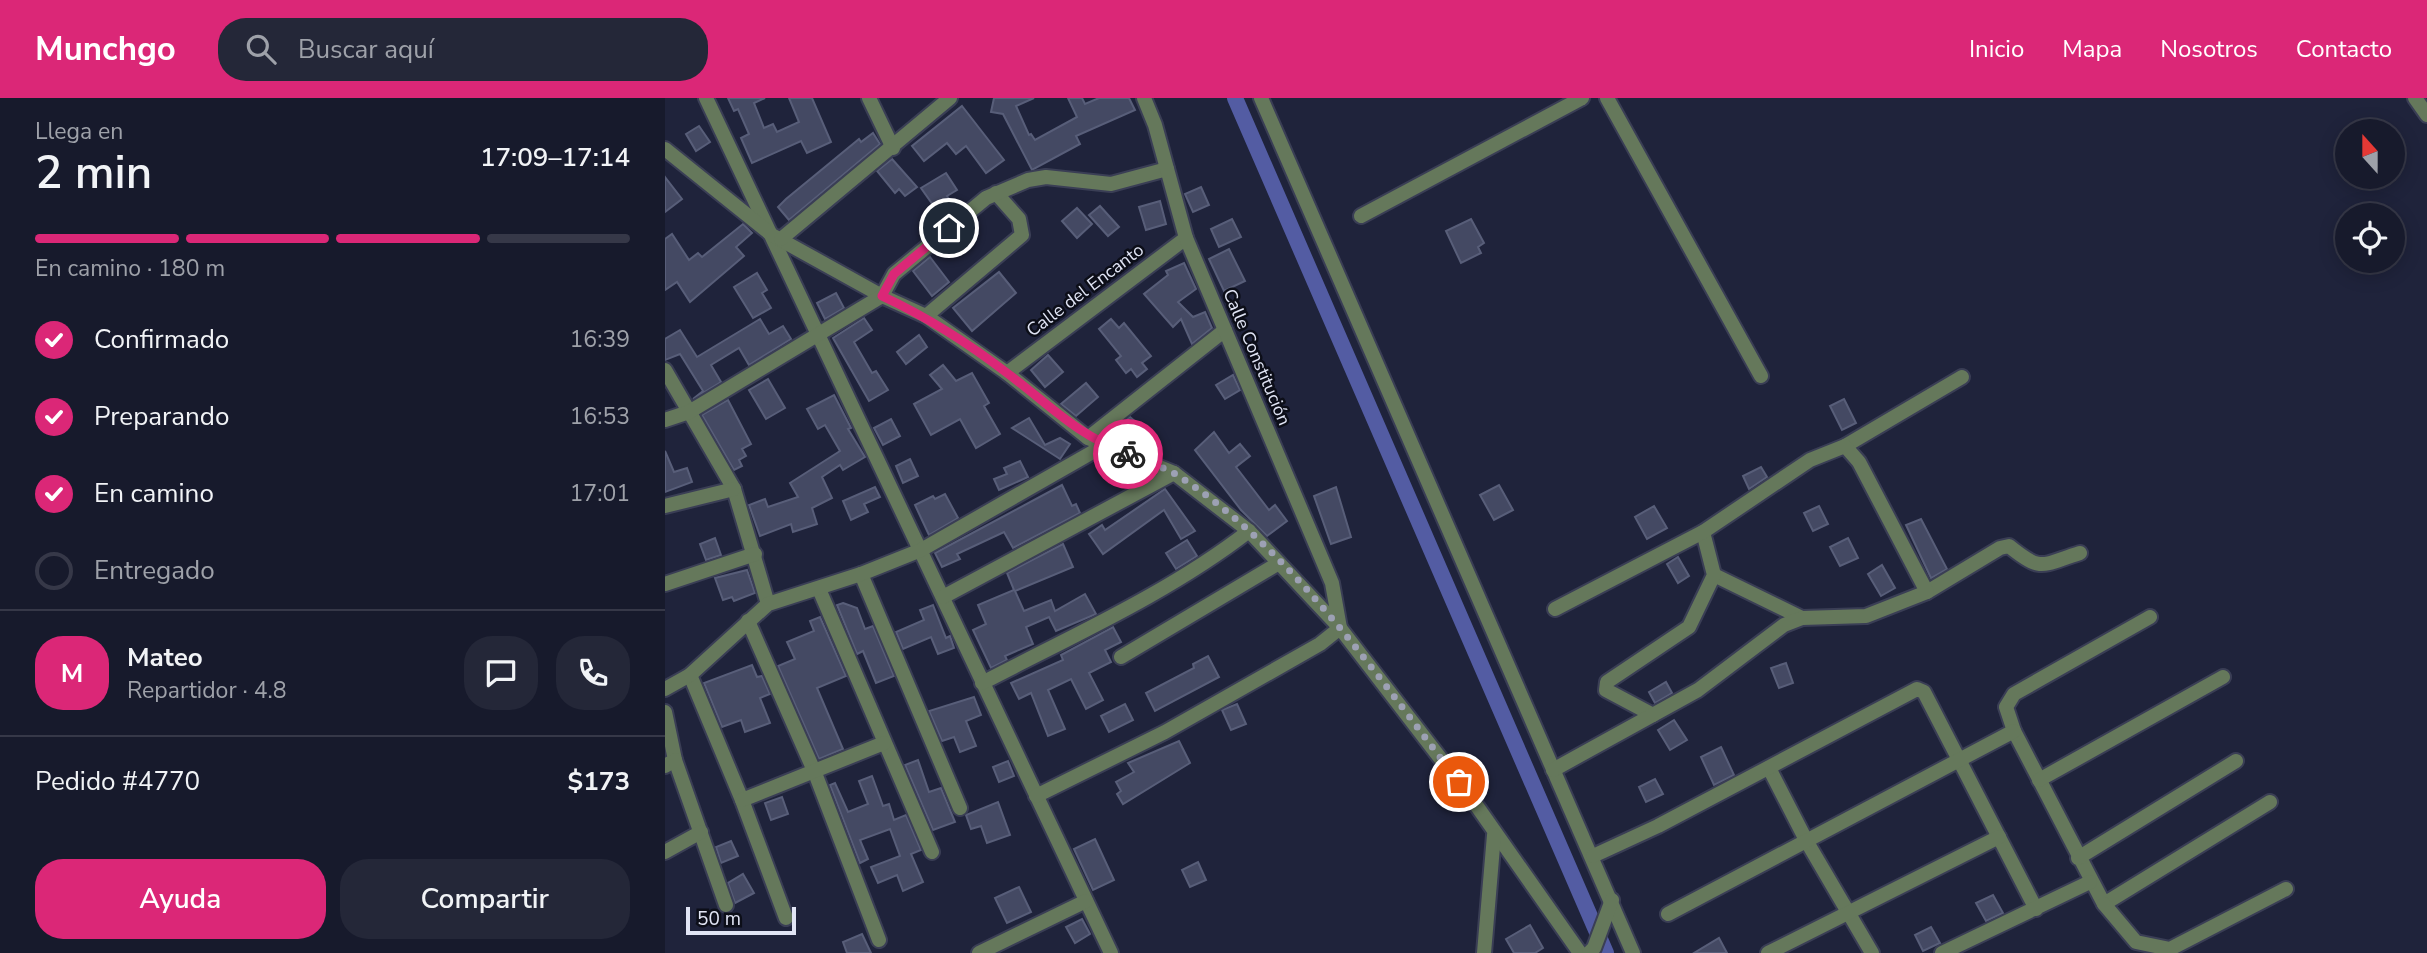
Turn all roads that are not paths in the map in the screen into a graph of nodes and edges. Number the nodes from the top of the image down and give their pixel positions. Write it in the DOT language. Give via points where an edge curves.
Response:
graph roads {
  1 [pos="706,98"];
  2 [pos="869,98"];
  3 [pos="950,98"];
  4 [pos="1144,98"];
  5 [pos="1261,98"];
  6 [pos="1582,98"];
  7 [pos="1607,98"];
  8 [pos="2415,98"];
  9 [pos="2427,115"];
  10 [pos="893,148"];
  11 [pos="665,149"];
  12 [pos="1167,169"];
  13 [pos="996,193"];
  14 [pos="1361,216"];
  15 [pos="777,237"];
  16 [pos="1186,238"];
  17 [pos="882,296"];
  18 [pos="926,316"];
  19 [pos="1225,330"];
  20 [pos="819,333"];
  21 [pos="665,370"];
  22 [pos="1007,373"];
  23 [pos="1761,376"];
  24 [pos="1962,377"];
  25 [pos="689,412"];
  26 [pos="665,420"];
  27 [pos="1089,438"];
  28 [pos="1105,445"];
  29 [pos="1845,446"];
  30 [pos="1174,473"];
  31 [pos="734,489"];
  32 [pos="665,506"];
  33 [pos="1249,531"];
  34 [pos="1703,531"];
  35 [pos="921,550"];
  36 [pos="2080,553"];
  37 [pos="755,554"];
  38 [pos="1279,563"];
  39 [pos="861,574"];
  40 [pos="1714,575"];
  41 [pos="665,584"];
  42 [pos="819,589"];
  43 [pos="1927,592"];
  44 [pos="943,597"];
  45 [pos="768,604"];
  46 [pos="1555,609"];
  47 [pos="2150,617"];
  48 [pos="1802,618"];
  49 [pos="748,621"];
  50 [pos="1340,628"];
  51 [pos="1121,657"];
  52 [pos="691,675"];
  53 [pos="2223,677"];
  54 [pos="982,683"];
  55 [pos="665,689"];
  56 [pos="665,712"];
  57 [pos="1653,715"];
  58 [pos="2014,731"];
  59 [pos="884,743"];
  60 [pos="1958,759"];
  61 [pos="2237,761"];
  62 [pos="670,763"];
  63 [pos="1769,768"];
  64 [pos="1553,770"];
  65 [pos="815,773"];
  66 [pos="2039,780"];
  67 [pos="1036,796"];
  68 [pos="742,800"];
  69 [pos="2270,802"];
  70 [pos="960,808"];
  71 [pos="701,832"];
  72 [pos="1494,835"];
  73 [pos="1999,837"];
  74 [pos="1807,842"];
  75 [pos="665,852"];
  76 [pos="932,852"];
  77 [pos="1593,856"];
  78 [pos="2078,858"];
  79 [pos="2090,882"];
  80 [pos="2286,889"];
  81 [pos="1086,901"];
  82 [pos="2104,904"];
  83 [pos="726,905"];
  84 [pos="1610,907"];
  85 [pos="2036,909"];
  86 [pos="1848,911"];
  87 [pos="1668,914"];
  88 [pos="786,918"];
  89 [pos="879,940"];
  90 [pos="993,949"];
  91 [pos="1581,951"];
  92 [pos="979,953"];
  93 [pos="1111,953"];
  94 [pos="1483,953"];
  95 [pos="1633,953"];
  96 [pos="1768,953"];
  97 [pos="1872,953"];
  98 [pos="1942,953"];
  1 -- 15 [label="street"];
  2 -- 10 [label="street"];
  3 -- 10 [label="street"];
  4 -- 12 [label="street, Calle Constitución"];
  5 -- 64 [label="street"];
  6 -- 14 [label="street"];
  7 -- 23 [label="street"];
  8 -- 9 [label="street"];
  10 -- 15 [label="street"];
  11 -- 15 [label="street"];
  12 -- 13 [label="street" via="1111,184 1046,177"];
  12 -- 16 [label="street, Calle Constitución"];
  13 -- 17 [label="street" via="894,274"];
  13 -- 18 [label="street" via="1019,219 1022,235"];
  15 -- 17 [label="street"];
  15 -- 20 [label="street"];
  16 -- 19 [label="street, Calle Constitución"];
  16 -- 22 [label="street, Calle del Encanto"];
  17 -- 18 [label="street"];
  17 -- 20 [label="street"];
  18 -- 22 [label="street"];
  19 -- 27 [label="street"];
  19 -- 50 [label="street, Calle Constitución" via="1332,583"];
  20 -- 25 [label="street"];
  20 -- 35 [label="street"];
  21 -- 25 [label="street"];
  22 -- 27 [label="street"];
  24 -- 29 [label="street"];
  25 -- 26 [label="street"];
  25 -- 31 [label="street"];
  27 -- 28 [label="street"];
  28 -- 30 [label="street"];
  28 -- 35 [label="street"];
  29 -- 34 [label="street" via="1810,460"];
  29 -- 43 [label="street" via="1859,462"];
  30 -- 33 [label="street"];
  30 -- 44 [label="street"];
  31 -- 32 [label="street"];
  31 -- 37 [label="street"];
  33 -- 38 [label="street"];
  33 -- 54 [label="street" via="1217,555 1117,612"];
  34 -- 40 [label="street"];
  34 -- 46 [label="street"];
  35 -- 39 [label="street"];
  35 -- 44 [label="street"];
  36 -- 43 [label="street" via="2039,565 2030,564 2009,546 2000,548"];
  37 -- 41 [label="street"];
  37 -- 45 [label="street"];
  38 -- 50 [label="street"];
  38 -- 51 [label="street"];
  39 -- 42 [label="street"];
  39 -- 70 [label="street"];
  40 -- 48 [label="street"];
  40 -- 57 [label="street" via="1689,627 1607,682 1606,690"];
  42 -- 45 [label="street"];
  42 -- 59 [label="street"];
  43 -- 48 [label="street" via="1866,616"];
  44 -- 54 [label="street"];
  45 -- 49 [label="street"];
  47 -- 58 [label="street" via="2014,694 2006,707"];
  48 -- 57 [label="street" via="1784,625 1698,690"];
  49 -- 52 [label="street"];
  49 -- 65 [label="street"];
  50 -- 67 [label="street" via="1320,644 1165,732"];
  50 -- 72 [label="street" via="1474,802"];
  52 -- 55 [label="street"];
  52 -- 68 [label="street"];
  53 -- 66 [label="street"];
  54 -- 67 [label="street"];
  56 -- 62 [label="street"];
  57 -- 64 [label="street"];
  58 -- 60 [label="street"];
  58 -- 66 [label="street"];
  59 -- 65 [label="street"];
  59 -- 76 [label="street"];
  60 -- 63 [label="street" via="1924,692 1917,689"];
  60 -- 73 [label="street"];
  60 -- 74 [label="street"];
  61 -- 78 [label="street"];
  62 -- 71 [label="street"];
  63 -- 74 [label="street"];
  63 -- 77 [label="street"];
  64 -- 77 [label="street"];
  65 -- 68 [label="street"];
  65 -- 89 [label="street"];
  66 -- 78 [label="street"];
  67 -- 81 [label="street"];
  68 -- 88 [label="street"];
  69 -- 82 [label="street"];
  71 -- 75 [label="street"];
  71 -- 83 [label="street"];
  72 -- 91 [label="street"];
  72 -- 94 [label="street"];
  73 -- 85 [label="street"];
  73 -- 86 [label="street"];
  74 -- 86 [label="street"];
  74 -- 87 [label="street"];
  77 -- 84 [label="street"];
  78 -- 79 [label="street"];
  79 -- 82 [label="street"];
  79 -- 85 [label="street"];
  80 -- 82 [label="street" via="2170,948 2136,942"];
  81 -- 90 [label="street"];
  81 -- 93 [label="street"];
  84 -- 91 [label="street"];
  84 -- 95 [label="street"];
  85 -- 98 [label="street"];
  86 -- 96 [label="street"];
  86 -- 97 [label="street"];
  90 -- 92 [label="street"];
}
